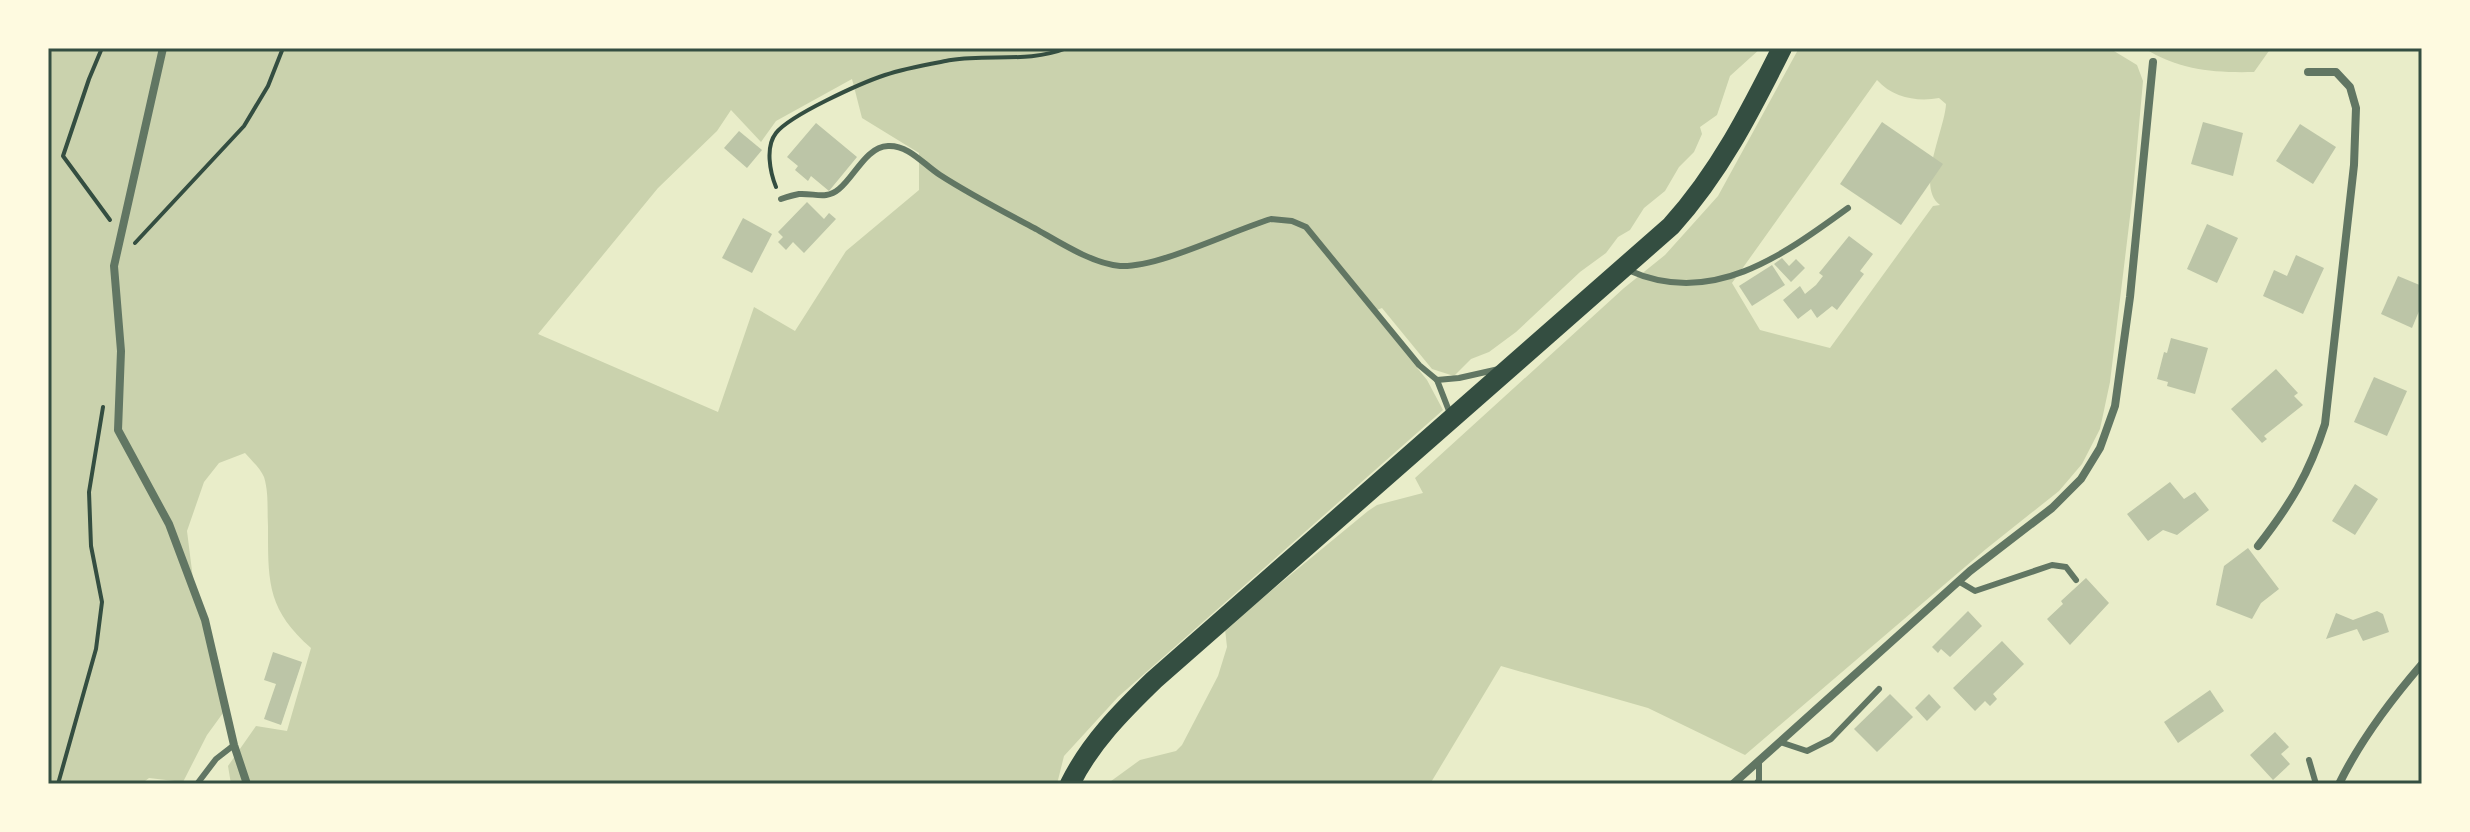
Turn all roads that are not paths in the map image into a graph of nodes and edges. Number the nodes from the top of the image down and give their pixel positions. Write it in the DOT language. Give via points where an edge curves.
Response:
graph roads {
  1 [pos="163,48"];
  2 [pos="1782,48"];
  3 [pos="2153,62"];
  4 [pos="2308,72"];
  5 [pos="781,199"];
  6 [pos="1848,208"];
  7 [pos="1625,268"];
  8 [pos="1515,365"];
  9 [pos="1437,380"];
  10 [pos="1453,419"];
  11 [pos="2258,546"];
  12 [pos="2076,580"];
  13 [pos="1958,581"];
  14 [pos="2422,664"];
  15 [pos="1879,689"];
  16 [pos="1780,742"];
  17 [pos="234,745"];
  18 [pos="2309,760"];
  19 [pos="1759,761"];
  20 [pos="197,784"];
  21 [pos="247,784"];
  22 [pos="1070,784"];
  23 [pos="1733,784"];
  24 [pos="1756,784"];
  25 [pos="2316,784"];
  26 [pos="2339,784"];
  1 -- 17 [label="street" via="114,266 121,368 118,430 169,524 200,607"];
  2 -- 7 [label="main road" via="1735,141 1706,185"];
  3 -- 13 [label="street" via="2126,328 2115,406 2100,448 2081,479 2052,508"];
  4 -- 11 [label="street" via="2336,72 2350,87 2356,108 2354,165 2325,424 2313,461 2286,511"];
  5 -- 9 [label="lane" via="797,194 826,197 846,183 868,155 886,146 903,147 996,208 1082,254 1119,266 1153,262 1271,219 1292,221 1306,227"];
  6 -- 7 [label="lane" via="1761,265 1723,278 1687,285 1653,281"];
  7 -- 8 [label="main road"];
  8 -- 9 [label="lane"];
  8 -- 10 [label="main road"];
  9 -- 10 [label="lane"];
  10 -- 22 [label="main road" via="1154,680 1090,749"];
  12 -- 13 [label="lane" via="2066,567 2052,565 1975,591"];
  13 -- 16 [label="street"];
  14 -- 26 [label="street" via="2389,701"];
  15 -- 16 [label="lane" via="1831,739 1807,751"];
  16 -- 19 [label="street"];
  17 -- 20 [label="lane"];
  17 -- 21 [label="street"];
  18 -- 25 [label="lane"];
  19 -- 23 [label="street"];
  19 -- 24 [label="lane"];
}
